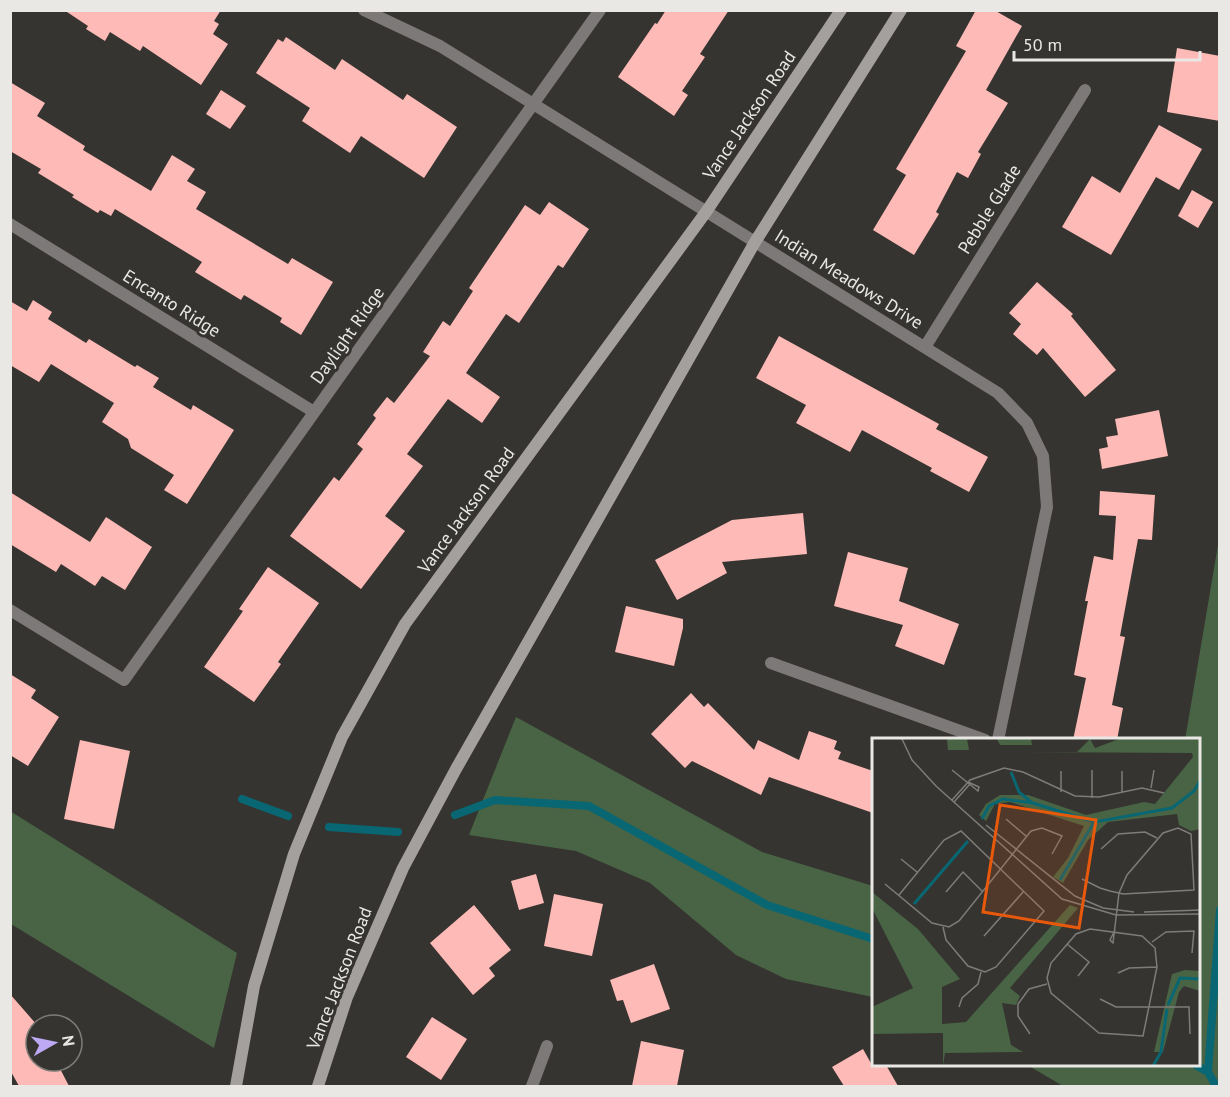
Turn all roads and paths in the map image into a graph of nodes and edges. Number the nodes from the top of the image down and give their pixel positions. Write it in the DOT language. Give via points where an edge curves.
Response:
graph roads {
  1 [pos="364,10"];
  2 [pos="600,10"];
  3 [pos="842,10"];
  4 [pos="901,10"];
  5 [pos="1085,90"];
  6 [pos="533,105"];
  7 [pos="706,212"];
  8 [pos="10,224"];
  9 [pos="755,242"];
  10 [pos="925,347"];
  11 [pos="315,412"];
  12 [pos="10,610"];
  13 [pos="771,663"];
  14 [pos="979,738"];
  15 [pos="998,738"];
  16 [pos="547,1046"];
  17 [pos="236,1086"];
  18 [pos="318,1086"];
  19 [pos="532,1086"];
  1 -- 6 [label="street, Indian Meadows Drive" via="440,46"];
  2 -- 6 [label="street, Daylight Ridge"];
  3 -- 7 [label="main road, Vance Jackson Road"];
  4 -- 9 [label="main road, Vance Jackson Road"];
  5 -- 10 [label="street, Pebble Glade"];
  6 -- 7 [label="street, Indian Meadows Drive"];
  6 -- 11 [label="street, Daylight Ridge"];
  7 -- 9 [label="street, Indian Meadows Drive"];
  7 -- 17 [label="main road, Vance Jackson Road" via="405,624 342,737 294,854 254,986"];
  8 -- 11 [label="street, Encanto Ridge"];
  9 -- 10 [label="street, Indian Meadows Drive"];
  9 -- 18 [label="main road, Vance Jackson Road" via="403,868 347,997"];
  10 -- 15 [label="street, Indian Meadows Drive" via="998,393 1027,423 1043,456 1047,507"];
  11 -- 12 [label="street, Daylight Ridge" via="124,680"];
  13 -- 14 [label="street"];
  16 -- 19 [label="street"];
}
